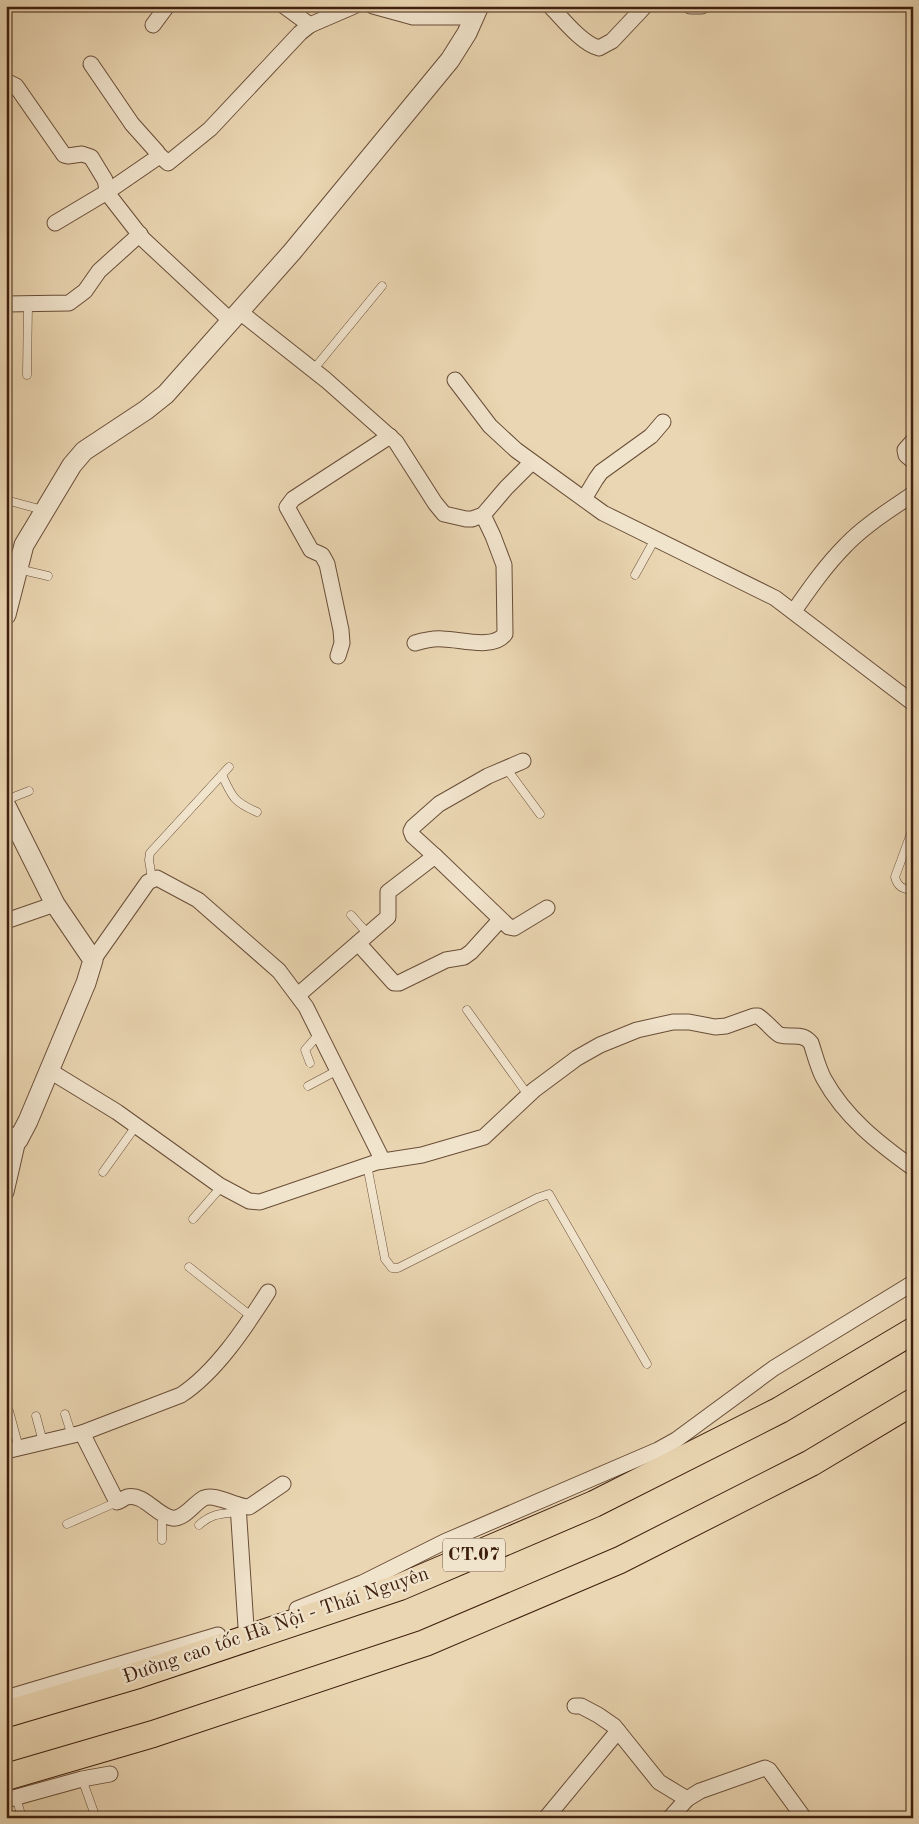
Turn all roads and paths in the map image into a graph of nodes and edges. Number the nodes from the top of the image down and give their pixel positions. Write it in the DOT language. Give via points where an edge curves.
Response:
graph roads {
  1 [pos="166,6"];
  2 [pos="284,6"];
  3 [pos="354,6"];
  4 [pos="373,6"];
  5 [pos="550,6"];
  6 [pos="645,6"];
  7 [pos="690,6"];
  8 [pos="702,6"];
  9 [pos="477,12"];
  10 [pos="153,25"];
  11 [pos="310,25"];
  12 [pos="91,64"];
  13 [pos="6,81"];
  14 [pos="158,154"];
  15 [pos="107,192"];
  16 [pos="55,223"];
  17 [pos="140,234"];
  18 [pos="382,286"];
  19 [pos="28,303"];
  20 [pos="6,304"];
  21 [pos="236,316"];
  22 [pos="313,370"];
  23 [pos="27,375"];
  24 [pos="455,380"];
  25 [pos="663,422"];
  26 [pos="390,436"];
  27 [pos="913,440"];
  28 [pos="532,462"];
  29 [pos="913,462"];
  30 [pos="913,494"];
  31 [pos="584,499"];
  32 [pos="6,500"];
  33 [pos="45,510"];
  34 [pos="483,515"];
  35 [pos="655,539"];
  36 [pos="14,564"];
  37 [pos="635,575"];
  38 [pos="48,576"];
  39 [pos="794,611"];
  40 [pos="6,615"];
  41 [pos="415,642"];
  42 [pos="338,656"];
  43 [pos="913,703"];
  44 [pos="523,761"];
  45 [pos="229,767"];
  46 [pos="506,768"];
  47 [pos="222,775"];
  48 [pos="29,791"];
  49 [pos="6,800"];
  50 [pos="6,806"];
  51 [pos="257,812"];
  52 [pos="540,814"];
  53 [pos="913,828"];
  54 [pos="436,856"];
  55 [pos="152,879"];
  56 [pos="913,891"];
  57 [pos="55,904"];
  58 [pos="547,908"];
  59 [pos="350,916"];
  60 [pos="500,920"];
  61 [pos="6,921"];
  62 [pos="363,938"];
  63 [pos="93,960"];
  64 [pos="298,995"];
  65 [pos="467,1010"];
  66 [pos="320,1033"];
  67 [pos="310,1063"];
  68 [pos="338,1070"];
  69 [pos="50,1071"];
  70 [pos="308,1086"];
  71 [pos="528,1095"];
  72 [pos="136,1126"];
  73 [pos="12,1137"];
  74 [pos="383,1161"];
  75 [pos="367,1165"];
  76 [pos="913,1168"];
  77 [pos="103,1172"];
  78 [pos="222,1186"];
  79 [pos="6,1192"];
  80 [pos="193,1219"];
  81 [pos="189,1267"];
  82 [pos="913,1283"];
  83 [pos="268,1292"];
  84 [pos="252,1317"];
  85 [pos="913,1330"];
  86 [pos="646,1364"];
  87 [pos="913,1402"];
  88 [pos="9,1411"];
  89 [pos="65,1414"];
  90 [pos="36,1416"];
  91 [pos="77,1434"];
  92 [pos="43,1442"];
  93 [pos="13,1450"];
  94 [pos="283,1484"];
  95 [pos="117,1502"];
  96 [pos="238,1509"];
  97 [pos="162,1514"];
  98 [pos="68,1524"];
  99 [pos="199,1525"];
  100 [pos="162,1540"];
  101 [pos="246,1627"];
  102 [pos="6,1698"];
  103 [pos="575,1706"];
  104 [pos="6,1714"];
  105 [pos="618,1731"];
  106 [pos="110,1774"];
  107 [pos="82,1778"];
  108 [pos="9,1792"];
  109 [pos="687,1799"];
  110 [pos="22,1818"];
  111 [pos="96,1818"];
  112 [pos="546,1818"];
  113 [pos="670,1818"];
  114 [pos="804,1818"];
  1 -- 10 [label="street"];
  2 -- 11 [label="street"];
  3 -- 11 [label="street"];
  4 -- 9 [label="street" via="413,17"];
  5 -- 6 [label="street" via="582,38 599,48 619,35"];
  7 -- 8 [label="street"];
  9 -- 21 [label="street" via="450,60"];
  11 -- 14 [label="street" via="200,138 168,163"];
  12 -- 14 [label="street" via="132,124"];
  13 -- 15 [label="street" via="16,86 64,155 91,157 105,180"];
  14 -- 15 [label="street"];
  15 -- 16 [label="street"];
  15 -- 17 [label="street"];
  17 -- 19 [label="street" via="99,271 78,298 69,302"];
  17 -- 21 [label="street"];
  18 -- 22 [label="lane"];
  19 -- 20 [label="street"];
  19 -- 23 [label="lane"];
  21 -- 22 [label="street"];
  21 -- 33 [label="street" via="166,394 84,452 72,465"];
  22 -- 26 [label="street"];
  24 -- 28 [label="street" via="490,426"];
  25 -- 31 [label="street" via="651,436 601,472"];
  26 -- 34 [label="street" via="444,514 466,519"];
  26 -- 42 [label="street" via="293,499 287,507 311,550 322,555 327,564 341,630"];
  27 -- 29 [label="street" via="905,450"];
  28 -- 31 [label="street"];
  28 -- 34 [label="street"];
  30 -- 39 [label="street" via="846,545 818,576"];
  31 -- 35 [label="street"];
  32 -- 33 [label="lane"];
  33 -- 36 [label="street"];
  34 -- 41 [label="street" via="504,565 504,634 501,639 489,642 439,638"];
  35 -- 37 [label="lane"];
  35 -- 39 [label="street" via="759,588"];
  36 -- 38 [label="lane"];
  36 -- 40 [label="street"];
  39 -- 43 [label="street"];
  44 -- 46 [label="street"];
  45 -- 47 [label="lane"];
  46 -- 52 [label="lane"];
  46 -- 54 [label="street" via="439,804 413,827 412,836"];
  47 -- 51 [label="lane" via="236,801"];
  47 -- 55 [label="lane" via="150,853"];
  48 -- 49 [label="lane"];
  50 -- 57 [label="street"];
  53 -- 56 [label="lane" via="896,877 900,888"];
  54 -- 60 [label="street"];
  54 -- 62 [label="street" via="388,892 388,917"];
  55 -- 63 [label="street"];
  55 -- 64 [label="street" via="157,878 198,900 279,971"];
  57 -- 61 [label="street"];
  57 -- 63 [label="street"];
  58 -- 60 [label="street" via="514,928"];
  59 -- 62 [label="lane"];
  60 -- 62 [label="street" via="464,957 446,960 399,983 394,982"];
  62 -- 64 [label="street"];
  63 -- 69 [label="street"];
  64 -- 66 [label="street"];
  65 -- 71 [label="lane"];
  66 -- 67 [label="lane" via="305,1050"];
  66 -- 68 [label="street"];
  68 -- 70 [label="lane"];
  68 -- 74 [label="street"];
  69 -- 72 [label="street"];
  69 -- 73 [label="street" via="35,1106"];
  71 -- 74 [label="street" via="484,1137 422,1155"];
  71 -- 76 [label="street" via="600,1044 637,1030 673,1022 716,1027 758,1016 781,1035 807,1038 823,1077 857,1124"];
  72 -- 77 [label="lane"];
  72 -- 78 [label="street"];
  73 -- 79 [label="street"];
  74 -- 75 [label="street"];
  75 -- 78 [label="street" via="260,1202 249,1201"];
  75 -- 86 [label="lane" via="385,1259 392,1268 398,1268 549,1194"];
  78 -- 80 [label="lane"];
  81 -- 84 [label="lane"];
  82 -- 101 [label="street" via="774,1368 658,1450 444,1542 362,1583"];
  83 -- 84 [label="street"];
  84 -- 91 [label="street" via="196,1385 181,1394"];
  85 -- 104 [label="highway, Đường cao tốc Hà Nội - Thái Nguyên / CT.07" via="780,1410 594,1504 418,1579 138,1674"];
  87 -- 108 [label="highway" via="811,1463 620,1560 425,1643 153,1734"];
  88 -- 93 [label="lane"];
  89 -- 91 [label="lane"];
  90 -- 92 [label="lane"];
  91 -- 92 [label="street"];
  91 -- 95 [label="street"];
  92 -- 93 [label="street"];
  94 -- 96 [label="street" via="249,1507"];
  95 -- 97 [label="street" via="136,1497"];
  95 -- 98 [label="lane"];
  96 -- 97 [label="street" via="206,1497 175,1518"];
  96 -- 99 [label="lane" via="208,1517"];
  96 -- 101 [label="street"];
  97 -- 100 [label="lane"];
  101 -- 102 [label="street"];
  103 -- 105 [label="street" via="598,1715"];
  105 -- 109 [label="street" via="660,1782"];
  105 -- 112 [label="street"];
  106 -- 107 [label="street"];
  107 -- 108 [label="street"];
  107 -- 111 [label="lane"];
  108 -- 110 [label="lane"];
  109 -- 113 [label="street"];
  109 -- 114 [label="street" via="700,1791 765,1768"];
}
